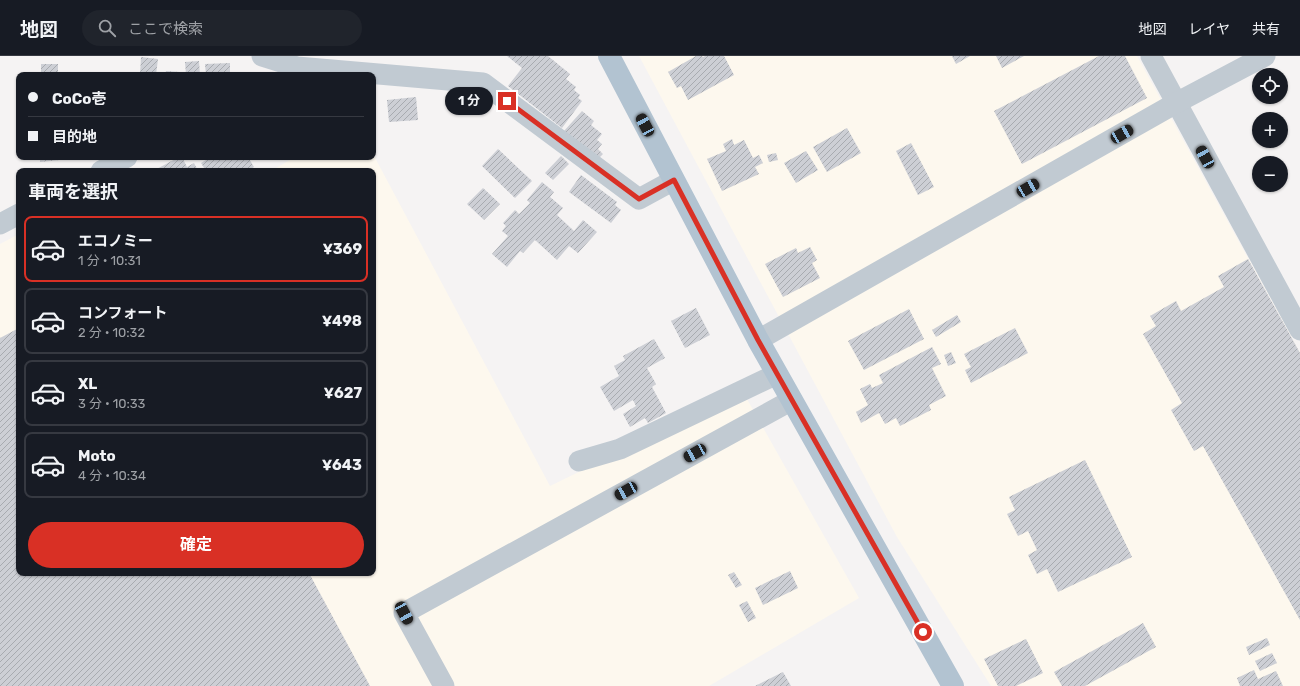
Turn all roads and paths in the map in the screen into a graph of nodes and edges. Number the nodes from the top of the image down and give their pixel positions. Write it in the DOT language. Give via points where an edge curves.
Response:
graph roads {
  1 [pos="262,56"];
  2 [pos="317,56"];
  3 [pos="609,56"];
  4 [pos="1151,56"];
  5 [pos="1265,56"];
  6 [pos="289,71"];
  7 [pos="305,72"];
  8 [pos="376,76"];
  9 [pos="1176,103"];
  10 [pos="121,160"];
  11 [pos="106,168"];
  12 [pos="674,180"];
  13 [pos="16,216"];
  14 [pos="0,224"];
  15 [pos="1300,330"];
  16 [pos="758,340"];
  17 [pos="777,374"];
  18 [pos="792,400"];
  19 [pos="579,461"];
  20 [pos="444,686"];
  21 [pos="953,686"];
  1 -- 6 [label="street"];
  2 -- 6 [label="street"];
  3 -- 12 [label="main road"];
  4 -- 9 [label="street"];
  5 -- 9 [label="street"];
  6 -- 7 [label="street"];
  8 -- 12 [label="street" via="483,83 639,199"];
  9 -- 15 [label="street"];
  9 -- 16 [label="street"];
  10 -- 11 [label="street"];
  12 -- 16 [label="main road"];
  13 -- 14 [label="street"];
  16 -- 17 [label="main road"];
  17 -- 18 [label="main road"];
  17 -- 19 [label="street" via="620,449"];
  18 -- 20 [label="street" via="404,613"];
  18 -- 21 [label="main road"];
}
